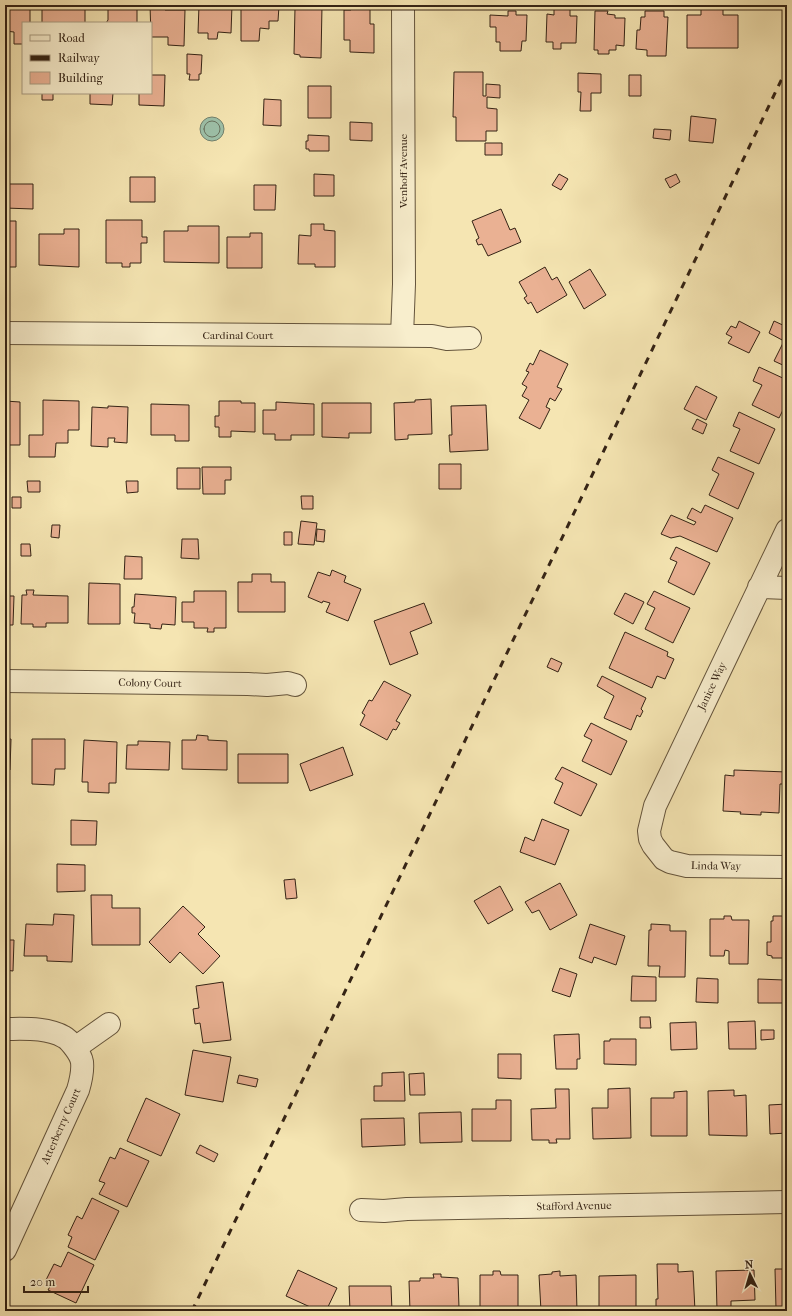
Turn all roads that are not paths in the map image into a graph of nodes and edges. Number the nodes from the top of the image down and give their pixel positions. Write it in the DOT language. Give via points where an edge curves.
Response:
graph roads {
  1 [pos="403,5"];
  2 [pos="5,333"];
  3 [pos="402,336"];
  4 [pos="470,338"];
  5 [pos="787,530"];
  6 [pos="759,587"];
  7 [pos="787,588"];
  8 [pos="5,681"];
  9 [pos="295,685"];
  10 [pos="653,845"];
  11 [pos="787,867"];
  12 [pos="109,1024"];
  13 [pos="5,1029"];
  14 [pos="75,1048"];
  15 [pos="787,1202"];
  16 [pos="361,1210"];
  17 [pos="5,1250"];
  1 -- 3 [label="street, Venhoff Avenue"];
  2 -- 3 [label="street, Cardinal Court"];
  3 -- 4 [label="street, Cardinal Court"];
  5 -- 6 [label="street, Janice Way"];
  6 -- 7 [label="street"];
  6 -- 10 [label="street, Janice Way" via="655,806 649,831"];
  8 -- 9 [label="street, Colony Court"];
  10 -- 11 [label="street, Linda Way" via="664,859 687,866"];
  12 -- 14 [label="street"];
  13 -- 14 [label="street, Atterberry Court" via="48,1032 64,1037"];
  14 -- 17 [label="street, Atterberry Court" via="82,1060 78,1090"];
  15 -- 16 [label="street, Stafford Avenue"];
}
